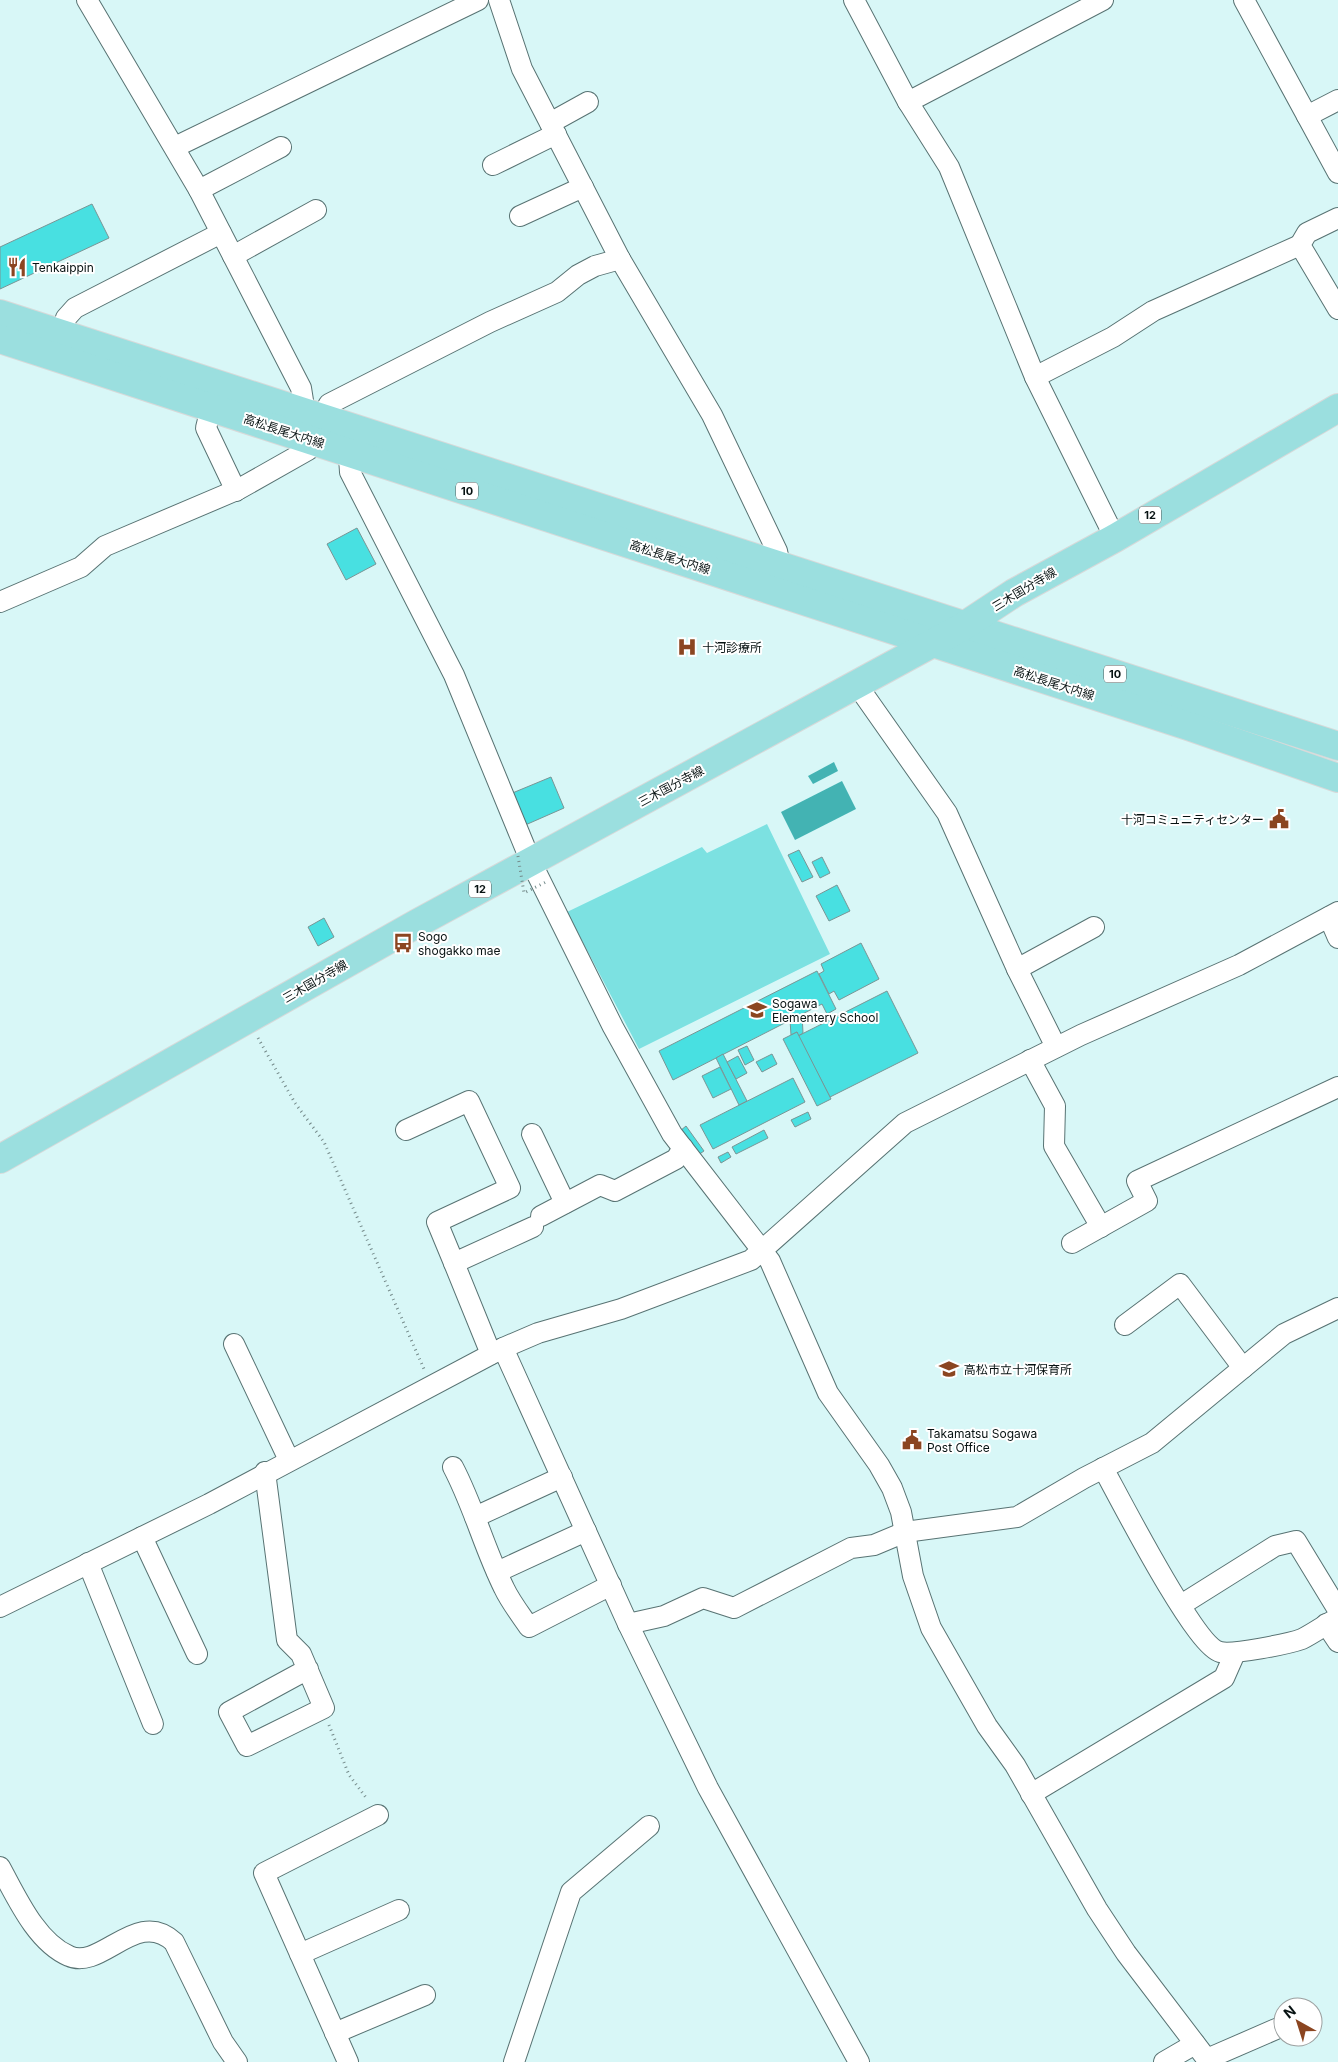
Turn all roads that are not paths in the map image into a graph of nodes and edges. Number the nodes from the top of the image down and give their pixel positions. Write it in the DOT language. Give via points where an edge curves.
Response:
graph roads {
  1 [pos="87,0"];
  2 [pos="478,0"];
  3 [pos="499,0"];
  4 [pos="854,0"];
  5 [pos="1103,0"];
  6 [pos="1244,0"];
  7 [pos="1338,100"];
  8 [pos="588,102"];
  9 [pos="908,102"];
  10 [pos="1307,116"];
  11 [pos="553,129"];
  12 [pos="175,147"];
  13 [pos="281,147"];
  14 [pos="494,165"];
  15 [pos="1336,165"];
  16 [pos="583,187"];
  17 [pos="199,190"];
  18 [pos="316,210"];
  19 [pos="520,216"];
  20 [pos="1338,218"];
  21 [pos="221,233"];
  22 [pos="1300,245"];
  23 [pos="233,256"];
  24 [pos="620,259"];
  25 [pos="1338,309"];
  26 [pos="0,314"];
  27 [pos="61,334"];
  28 [pos="0,339"];
  29 [pos="1035,377"];
  30 [pos="211,408"];
  31 [pos="1338,408"];
  32 [pos="309,426"];
  33 [pos="348,440"];
  34 [pos="236,491"];
  35 [pos="1115,538"];
  36 [pos="780,566"];
  37 [pos="0,602"];
  38 [pos="964,626"];
  39 [pos="934,643"];
  40 [pos="857,685"];
  41 [pos="1338,746"];
  42 [pos="1338,778"];
  43 [pos="532,866"];
  44 [pos="1334,915"];
  45 [pos="1094,927"];
  46 [pos="1338,938"];
  47 [pos="1017,970"];
  48 [pos="1056,1047"];
  49 [pos="1030,1060"];
  50 [pos="1338,1087"];
  51 [pos="406,1130"];
  52 [pos="532,1134"];
  53 [pos="683,1148"];
  54 [pos="0,1159"];
  55 [pos="566,1203"];
  56 [pos="1100,1226"];
  57 [pos="1072,1243"];
  58 [pos="762,1251"];
  59 [pos="454,1263"];
  60 [pos="1337,1311"];
  61 [pos="1125,1325"];
  62 [pos="234,1344"];
  63 [pos="497,1351"];
  64 [pos="1243,1368"];
  65 [pos="289,1460"];
  66 [pos="452,1467"];
  67 [pos="1104,1468"];
  68 [pos="265,1472"];
  69 [pos="562,1477"];
  70 [pos="475,1517"];
  71 [pos="586,1531"];
  72 [pos="905,1532"];
  73 [pos="142,1537"];
  74 [pos="88,1563"];
  75 [pos="497,1572"];
  76 [pos="611,1585"];
  77 [pos="1181,1606"];
  78 [pos="0,1607"];
  79 [pos="1334,1617"];
  80 [pos="628,1624"];
  81 [pos="1338,1642"];
  82 [pos="1235,1653"];
  83 [pos="196,1654"];
  84 [pos="308,1670"];
  85 [pos="153,1724"];
  86 [pos="1031,1794"];
  87 [pos="378,1815"];
  88 [pos="648,1826"];
  89 [pos="0,1866"];
  90 [pos="399,1910"];
  91 [pos="300,1954"];
  92 [pos="425,1995"];
  93 [pos="1273,2030"];
  94 [pos="335,2033"];
  95 [pos="1203,2055"];
  96 [pos="237,2062"];
  97 [pos="348,2062"];
  98 [pos="514,2062"];
  99 [pos="859,2062"];
  100 [pos="1164,2062"];
  1 -- 12 [label="street"];
  2 -- 12 [label="street"];
  3 -- 11 [label="street" via="522,69"];
  4 -- 9 [label="street"];
  5 -- 9 [label="street"];
  6 -- 10 [label="street"];
  7 -- 10 [label="street"];
  8 -- 11 [label="street"];
  9 -- 29 [label="street" via="949,166"];
  10 -- 15 [label="street"];
  11 -- 14 [label="street"];
  11 -- 16 [label="street"];
  12 -- 17 [label="street"];
  13 -- 17 [label="street"];
  16 -- 19 [label="street"];
  16 -- 24 [label="street"];
  17 -- 21 [label="street"];
  18 -- 23 [label="street"];
  20 -- 22 [label="street" via="1307,233"];
  21 -- 23 [label="street"];
  21 -- 27 [label="street" via="75,308 66,318"];
  22 -- 25 [label="street"];
  22 -- 29 [label="street" via="1153,311 1113,337"];
  23 -- 32 [label="street" via="302,388"];
  24 -- 32 [label="street" via="595,266 557,292 353,390 329,404"];
  24 -- 36 [label="street" via="712,415 777,551"];
  26 -- 27 [label="main road, 高松長尾大内線 / 10"];
  27 -- 32 [label="main road, 高松長尾大内線 / 10"];
  28 -- 30 [label="main road, 高松長尾大内線 / 10"];
  29 -- 35 [label="street"];
  30 -- 32 [label="main road, 高松長尾大内線 / 10"];
  30 -- 34 [label="street" via="206,428"];
  31 -- 35 [label="main road, 三木国分寺線 / 12"];
  32 -- 33 [label="main road, 高松長尾大内線 / 10"];
  32 -- 34 [label="street" via="308,450"];
  33 -- 36 [label="main road, 高松長尾大内線 / 10"];
  33 -- 39 [label="main road, 高松長尾大内線 / 10"];
  33 -- 43 [label="street" via="350,472 454,675"];
  34 -- 37 [label="street" via="105,546 81,568"];
  35 -- 38 [label="main road, 三木国分寺線 / 12" via="1014,593"];
  36 -- 38 [label="main road, 高松長尾大内線 / 10"];
  38 -- 39 [label="main road, 三木国分寺線 / 12"];
  38 -- 41 [label="main road, 高松長尾大内線 / 10"];
  39 -- 40 [label="main road, 三木国分寺線 / 12"];
  39 -- 42 [label="main road, 高松長尾大内線 / 10"];
  40 -- 43 [label="main road, 三木国分寺線 / 12"];
  40 -- 47 [label="street" via="947,813"];
  43 -- 53 [label="street" via="613,1026 672,1134"];
  43 -- 54 [label="main road, 三木国分寺線 / 12" via="416,924"];
  44 -- 46 [label="street"];
  44 -- 48 [label="street" via="1239,964"];
  45 -- 47 [label="street"];
  47 -- 48 [label="street"];
  48 -- 49 [label="street"];
  49 -- 56 [label="street" via="1055,1106 1054,1146"];
  49 -- 58 [label="street" via="905,1123"];
  50 -- 56 [label="street" via="1137,1181 1147,1201"];
  51 -- 59 [label="street" via="469,1101 510,1188 437,1222"];
  52 -- 55 [label="street"];
  53 -- 55 [label="street" via="676,1159 615,1191 600,1185"];
  53 -- 58 [label="street"];
  55 -- 59 [label="street" via="537,1222"];
  56 -- 57 [label="street"];
  58 -- 63 [label="street" via="751,1260 714,1274 621,1309 538,1333"];
  58 -- 72 [label="street" via="770,1261 828,1393 892,1488"];
  59 -- 63 [label="street"];
  60 -- 64 [label="street" via="1284,1334"];
  61 -- 64 [label="street" via="1180,1284"];
  62 -- 65 [label="street"];
  63 -- 65 [label="street"];
  63 -- 69 [label="street"];
  64 -- 67 [label="street" via="1152,1443"];
  65 -- 68 [label="street"];
  66 -- 70 [label="street"];
  67 -- 72 [label="street" via="1017,1518"];
  67 -- 77 [label="street"];
  68 -- 73 [label="street" via="210,1504"];
  68 -- 84 [label="street" via="287,1640 301,1654"];
  69 -- 70 [label="street"];
  69 -- 71 [label="street"];
  70 -- 75 [label="street"];
  71 -- 75 [label="street"];
  71 -- 76 [label="street"];
  72 -- 80 [label="street" via="874,1545 852,1548 734,1608 703,1598 664,1616"];
  72 -- 86 [label="street" via="913,1576 931,1628 987,1726"];
  73 -- 74 [label="street"];
  73 -- 83 [label="street"];
  74 -- 78 [label="street"];
  74 -- 85 [label="street"];
  75 -- 76 [label="street" via="504,1590 529,1627"];
  76 -- 80 [label="street"];
  77 -- 79 [label="street" via="1275,1546 1296,1541"];
  77 -- 82 [label="street" via="1205,1642 1219,1652"];
  79 -- 81 [label="street"];
  79 -- 82 [label="street" via="1301,1639"];
  80 -- 99 [label="street" via="708,1788"];
  82 -- 86 [label="street" via="1224,1678"];
  84 -- 84 [label="street" via="324,1708 247,1746 229,1712"];
  86 -- 95 [label="street" via="1126,1953"];
  87 -- 91 [label="street" via="264,1873"];
  88 -- 98 [label="street" via="571,1892"];
  89 -- 96 [label="street" via="26,1914 56,1948 70,1957 84,1958 151,1930 164,1933 174,1942 223,2042"];
  90 -- 91 [label="street"];
  91 -- 94 [label="street"];
  92 -- 94 [label="street"];
  93 -- 95 [label="street"];
  94 -- 97 [label="street"];
  95 -- 100 [label="street"];
}
